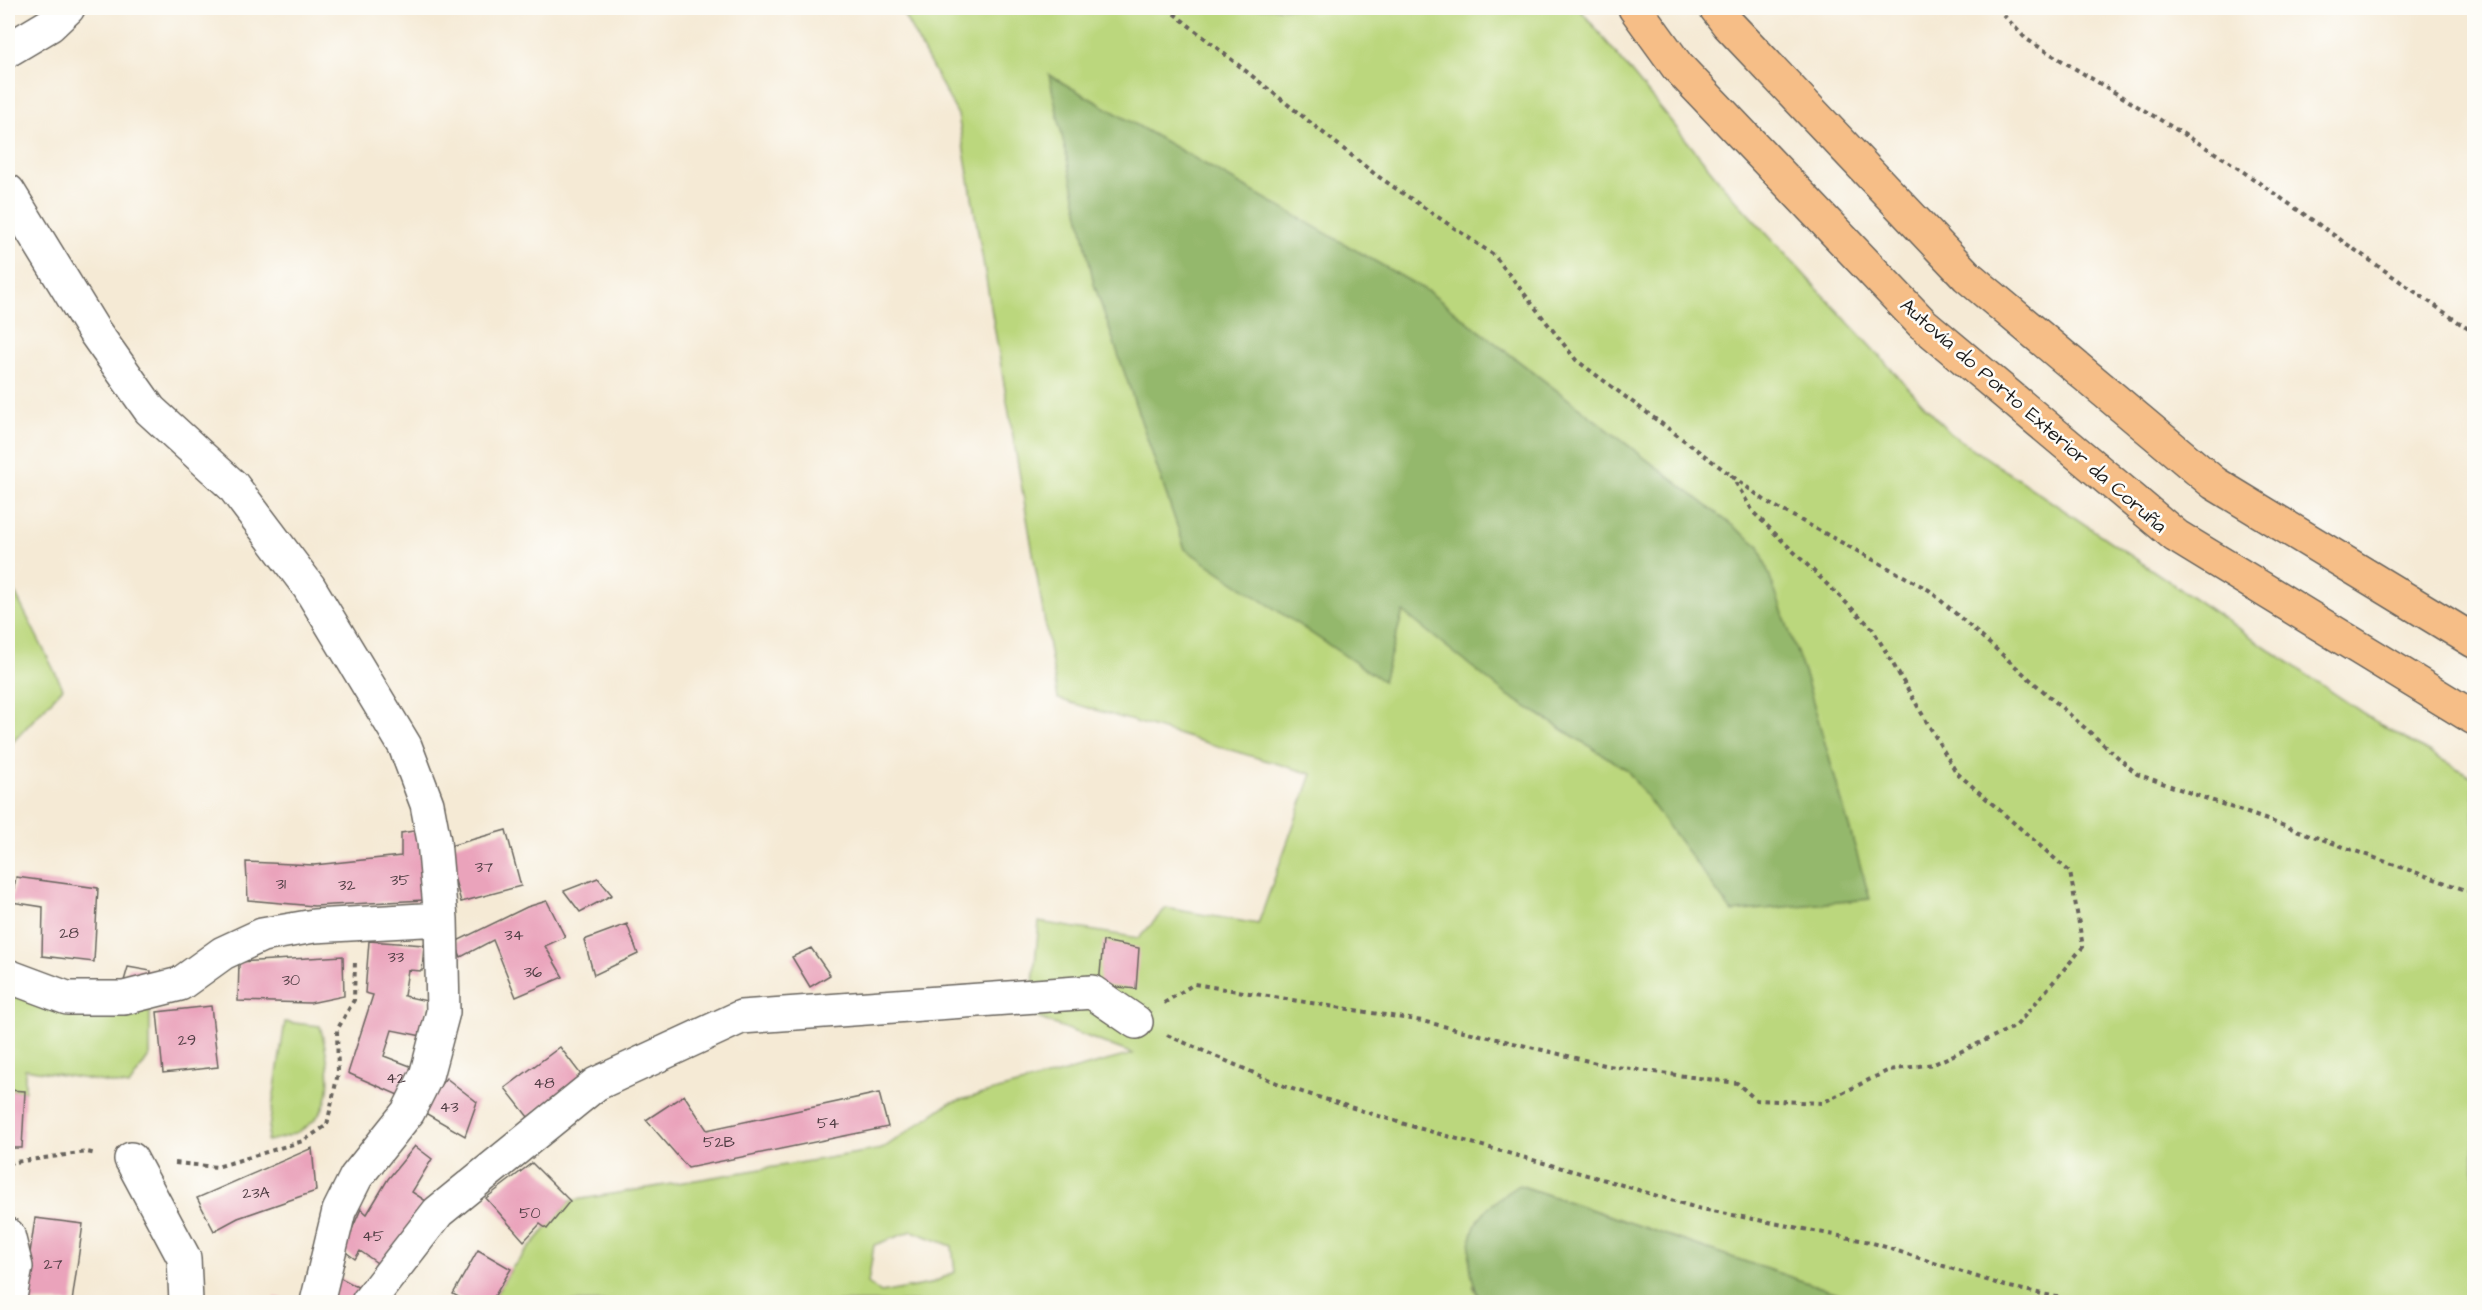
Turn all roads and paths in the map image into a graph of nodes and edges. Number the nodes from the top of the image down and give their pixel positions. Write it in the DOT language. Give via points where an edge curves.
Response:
graph roads {
  1 [pos="68,8"];
  2 [pos="1167,8"];
  3 [pos="1635,8"];
  4 [pos="1716,8"];
  5 [pos="1997,8"];
  6 [pos="8,50"];
  7 [pos="8,191"];
  8 [pos="2475,333"];
  9 [pos="1731,476"];
  10 [pos="2475,641"];
  11 [pos="2475,718"];
  12 [pos="2475,893"];
  13 [pos="441,919"];
  14 [pos="356,924"];
  15 [pos="8,976"];
  16 [pos="1136,1022"];
  17 [pos="131,1159"];
  18 [pos="8,1163"];
  19 [pos="8,1235"];
  20 [pos="9,1302"];
  21 [pos="186,1302"];
  22 [pos="317,1302"];
  23 [pos="368,1302"];
  24 [pos="2080,1302"];
  1 -- 6 [label="street" via="50,25"];
  2 -- 9 [label="path" via="1376,175 1494,255 1576,360"];
  3 -- 11 [label="highway, Autovía do Porto Exterior da Coruña" via="1677,66 1922,323 2176,536"];
  4 -- 10 [label="highway" via="1967,276 2214,483"];
  5 -- 8 [label="path" via="2026,39 2225,159"];
  7 -- 13 [label="street" via="94,331 150,410 233,486 309,587 405,746 427,804"];
  9 -- 12 [label="path" via="1767,502 1929,590 2137,774"];
  9 -- 16 [label="path" via="1754,513 1872,628 1956,772 2070,872 2083,947 2016,1026 1934,1064 1889,1070 1822,1103 1756,1100 1737,1083 1609,1066 1422,1021 1194,984"];
  13 -- 14 [label="street"];
  13 -- 22 [label="street" via="443,1012 426,1076 408,1112 356,1177 339,1211"];
  14 -- 15 [label="street" via="262,935 223,953 180,984 124,998 67,998"];
  14 -- 17 [label="path" via="354,1000 337,1030 338,1073 327,1125 303,1142 217,1167"];
  16 -- 23 [label="street" via="1092,992 741,1017 596,1084 438,1212"];
  16 -- 24 [label="path" via="1286,1087 1410,1126 1697,1208 1870,1242 2005,1286"];
  17 -- 18 [label="path" via="87,1152"];
  17 -- 21 [label="street" via="184,1258"];
  19 -- 20 [label="street" via="16,1268"];
}
